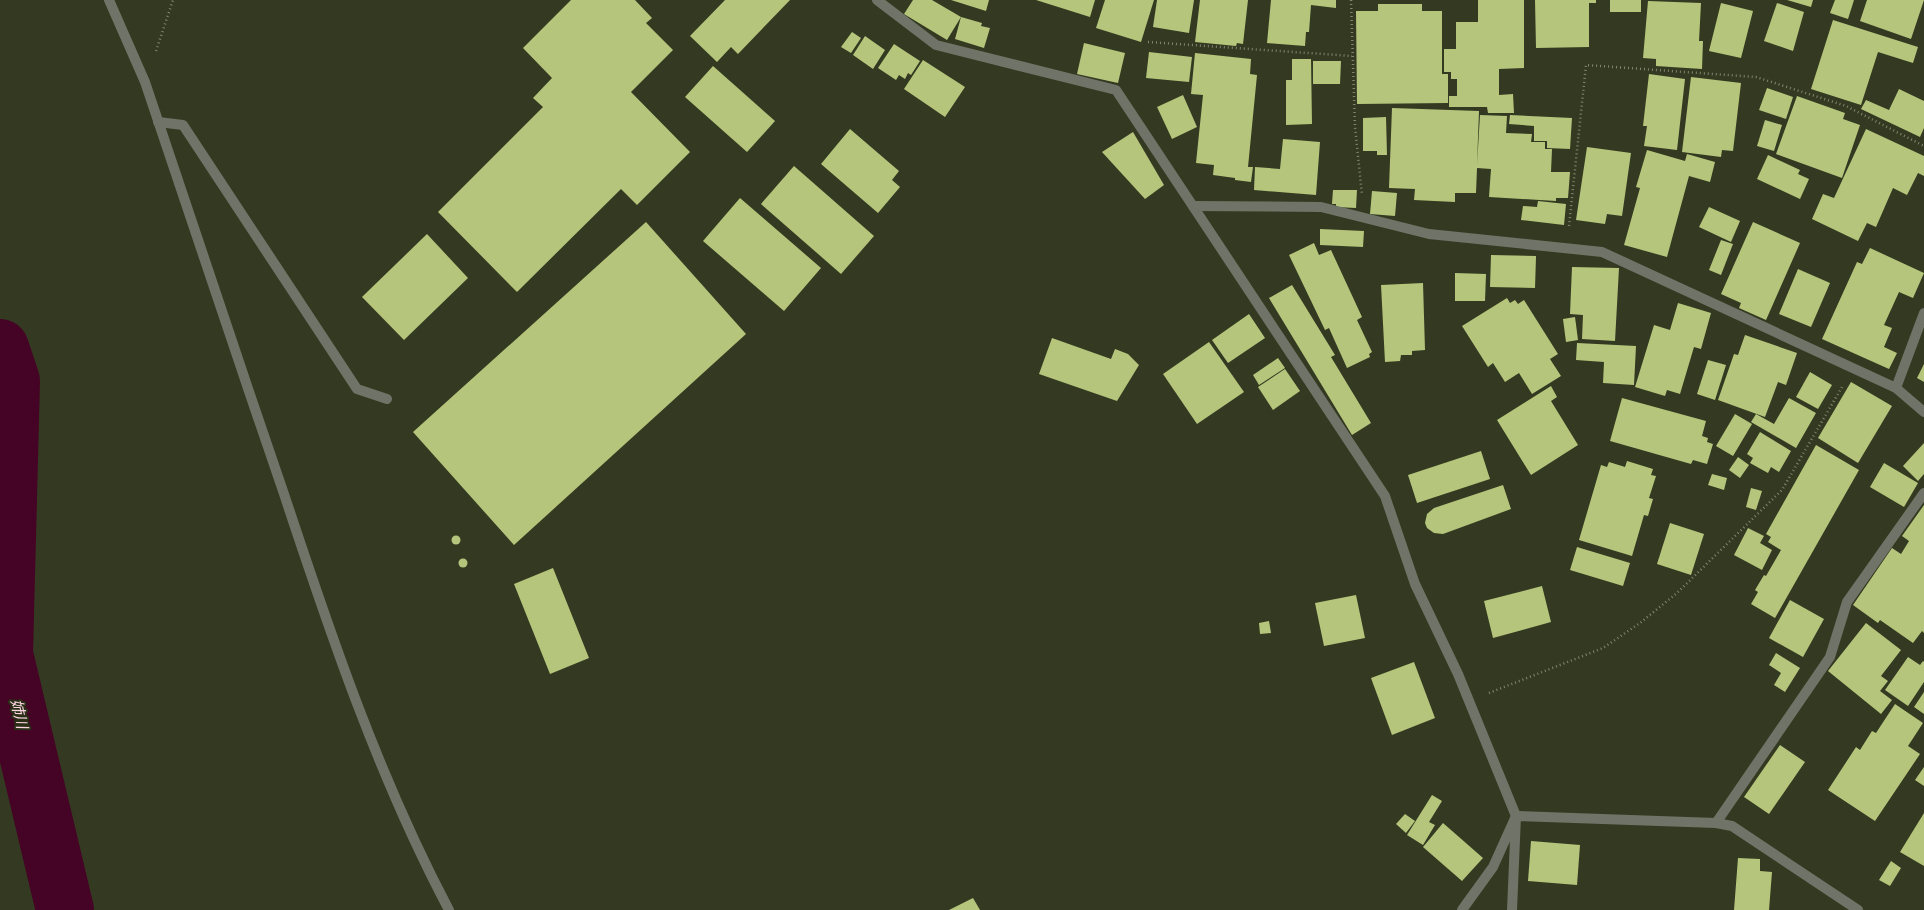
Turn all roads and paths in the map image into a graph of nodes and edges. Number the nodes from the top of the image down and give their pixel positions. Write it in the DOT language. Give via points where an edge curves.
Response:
graph roads {
  1 [pos="109,0"];
  2 [pos="173,0"];
  3 [pos="877,0"];
  4 [pos="1351,0"];
  5 [pos="1148,42"];
  6 [pos="1352,56"];
  7 [pos="145,82"];
  8 [pos="158,122"];
  9 [pos="1924,146"];
  10 [pos="1193,206"];
  11 [pos="1365,218"];
  12 [pos="1566,248"];
  13 [pos="1924,313"];
  14 [pos="1852,370"];
  15 [pos="1896,388"];
  16 [pos="387,399"];
  17 [pos="1924,412"];
  18 [pos="1924,493"];
  19 [pos="1469,701"];
  20 [pos="1516,816"];
  21 [pos="1716,823"];
  22 [pos="450,910"];
  23 [pos="1462,910"];
  24 [pos="1512,910"];
  25 [pos="1858,910"];
  1 -- 7 [label="street"];
  2 -- 7 [label="path"];
  3 -- 10 [label="street" via="936,45 1116,90"];
  4 -- 6 [label="path"];
  5 -- 6 [label="path"];
  6 -- 11 [label="path" via="1355,127"];
  7 -- 8 [label="street"];
  8 -- 16 [label="street" via="183,125 357,389"];
  8 -- 22 [label="street" via="356,702 422,859"];
  9 -- 12 [label="path" via="1846,106 1756,77 1586,65"];
  10 -- 11 [label="street" via="1321,207"];
  10 -- 19 [label="street" via="1385,496 1414,584"];
  11 -- 12 [label="street" via="1429,234"];
  12 -- 14 [label="street" via="1602,252"];
  13 -- 15 [label="street"];
  14 -- 15 [label="street"];
  14 -- 19 [label="path" via="1782,490 1677,593 1640,623 1603,648"];
  15 -- 17 [label="street"];
  18 -- 21 [label="street" via="1847,602 1830,657"];
  19 -- 20 [label="street"];
  20 -- 21 [label="street"];
  20 -- 23 [label="street" via="1494,867"];
  20 -- 24 [label="street"];
  21 -- 25 [label="street" via="1732,826"];
}
